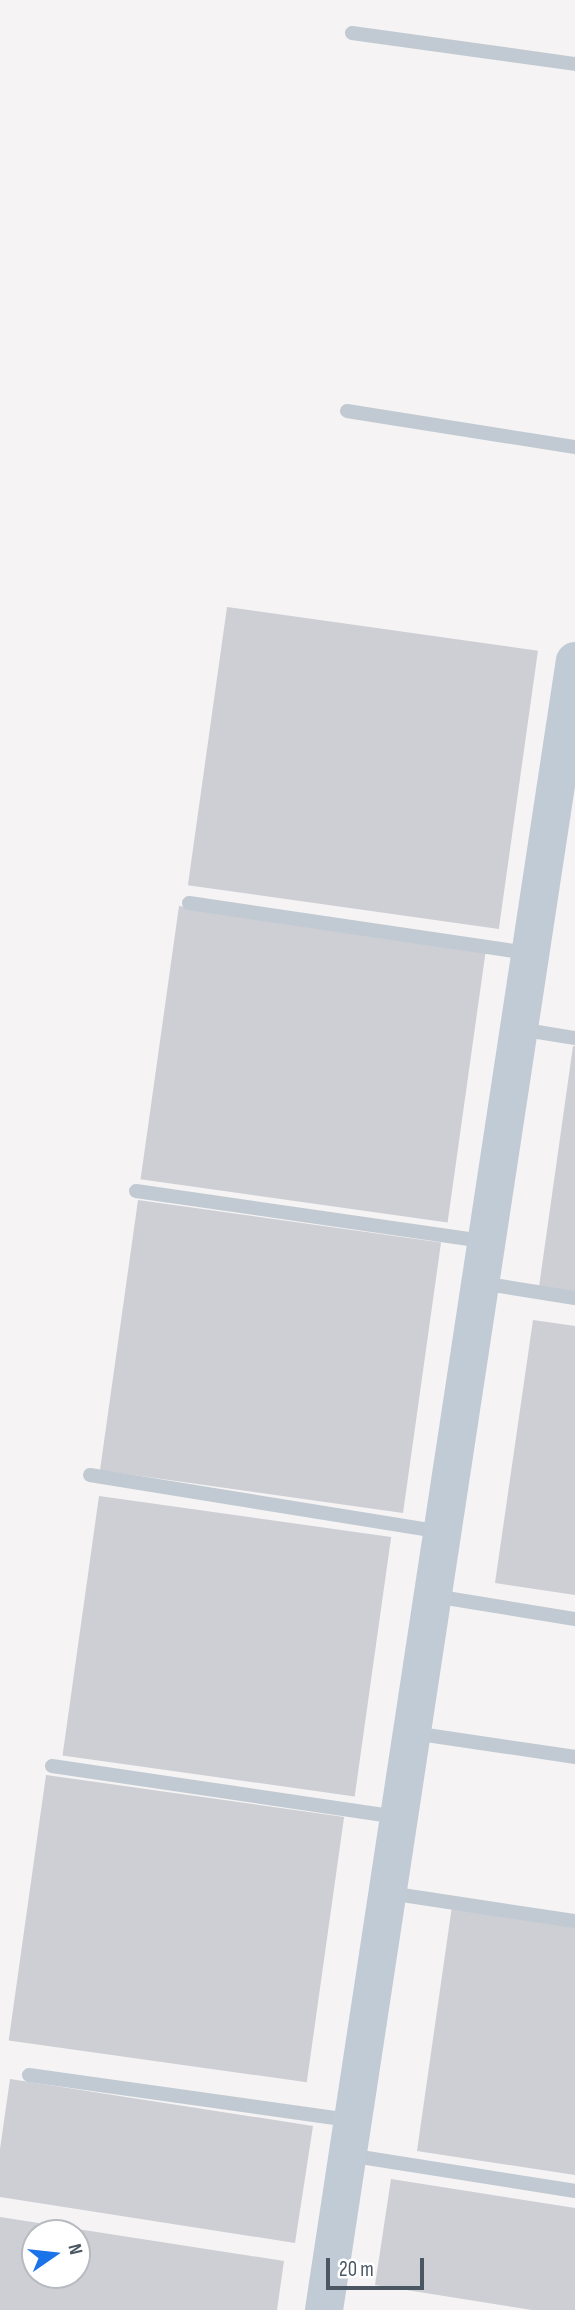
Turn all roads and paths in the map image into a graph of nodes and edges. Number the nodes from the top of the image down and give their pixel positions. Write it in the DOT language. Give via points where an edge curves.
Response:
graph roads {
  1 [pos="352,33"];
  2 [pos="575,64"];
  3 [pos="347,411"];
  4 [pos="575,447"];
  5 [pos="574,676"];
  6 [pos="189,903"];
  7 [pos="530,953"];
  8 [pos="518,1029"];
  9 [pos="575,1038"];
  10 [pos="136,1191"];
  11 [pos="486,1241"];
  12 [pos="479,1283"];
  13 [pos="575,1298"];
  14 [pos="90,1475"];
  15 [pos="442,1533"];
  16 [pos="432,1596"];
  17 [pos="575,1619"];
  18 [pos="412,1732"];
  19 [pos="575,1757"];
  20 [pos="52,1766"];
  21 [pos="398,1817"];
  22 [pos="387,1893"];
  23 [pos="575,1921"];
  24 [pos="29,2074"];
  25 [pos="350,2137"];
  26 [pos="575,2191"];
  27 [pos="324,2310"];
  1 -- 2 [label="lane"];
  3 -- 4 [label="lane"];
  5 -- 7 [label="street"];
  6 -- 7 [label="lane"];
  7 -- 8 [label="street"];
  8 -- 9 [label="lane"];
  8 -- 11 [label="street"];
  10 -- 11 [label="lane"];
  11 -- 12 [label="street"];
  12 -- 13 [label="lane"];
  12 -- 15 [label="street"];
  14 -- 15 [label="lane"];
  15 -- 16 [label="street"];
  16 -- 17 [label="lane"];
  16 -- 18 [label="street"];
  18 -- 19 [label="lane"];
  18 -- 21 [label="street"];
  20 -- 21 [label="lane"];
  21 -- 22 [label="street"];
  22 -- 23 [label="lane"];
  22 -- 25 [label="street"];
  24 -- 25 [label="lane"];
  25 -- 26 [label="lane"];
  25 -- 27 [label="street"];
}
